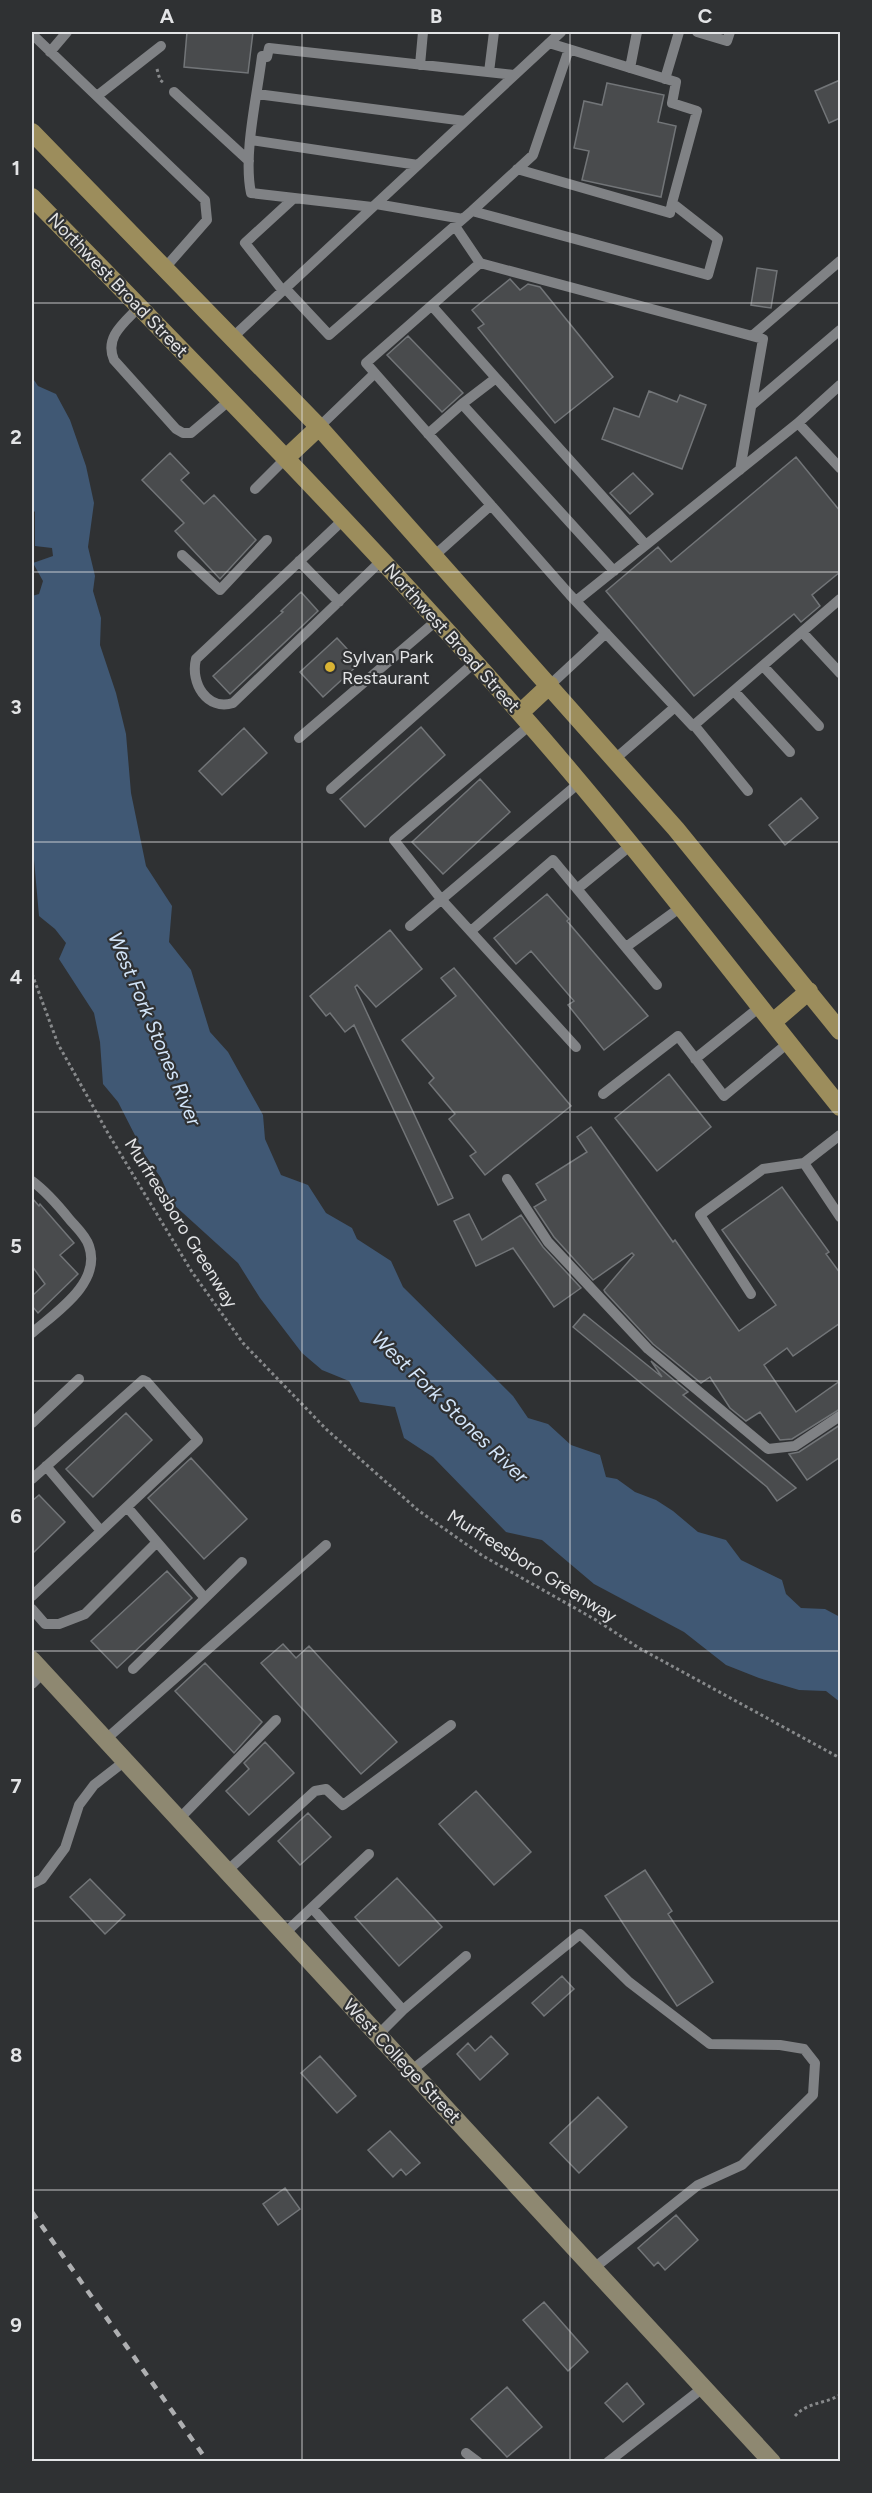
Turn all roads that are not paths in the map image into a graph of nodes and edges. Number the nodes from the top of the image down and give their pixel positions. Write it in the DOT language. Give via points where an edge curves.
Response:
graph roads {
  1 [pos="67,32"];
  2 [pos="423,32"];
  3 [pos="494,32"];
  4 [pos="561,32"];
  5 [pos="638,32"];
  6 [pos="680,32"];
  7 [pos="697,32"];
  8 [pos="730,32"];
  9 [pos="32,34"];
  10 [pos="549,43"];
  11 [pos="161,46"];
  12 [pos="569,49"];
  13 [pos="50,52"];
  14 [pos="420,65"];
  15 [pos="630,68"];
  16 [pos="489,72"];
  17 [pos="514,75"];
  18 [pos="665,79"];
  19 [pos="174,92"];
  20 [pos="257,94"];
  21 [pos="97,96"];
  22 [pos="465,121"];
  23 [pos="32,132"];
  24 [pos="251,140"];
  25 [pos="249,161"];
  26 [pos="418,165"];
  27 [pos="517,169"];
  28 [pos="32,197"];
  29 [pos="294,198"];
  30 [pos="672,203"];
  31 [pos="374,206"];
  32 [pos="472,211"];
  33 [pos="459,223"];
  34 [pos="840,261"];
  35 [pos="480,263"];
  36 [pos="165,269"];
  37 [pos="284,290"];
  38 [pos="432,306"];
  39 [pos="139,307"];
  40 [pos="840,330"];
  41 [pos="752,336"];
  42 [pos="232,338"];
  43 [pos="374,374"];
  44 [pos="496,378"];
  45 [pos="840,385"];
  46 [pos="230,400"];
  47 [pos="462,404"];
  48 [pos="752,405"];
  49 [pos="798,423"];
  50 [pos="319,427"];
  51 [pos="428,434"];
  52 [pos="286,458"];
  53 [pos="840,468"];
  54 [pos="740,470"];
  55 [pos="255,489"];
  56 [pos="491,505"];
  57 [pos="343,520"];
  58 [pos="267,540"];
  59 [pos="646,545"];
  60 [pos="182,555"];
  61 [pos="434,556"];
  62 [pos="299,561"];
  63 [pos="381,561"];
  64 [pos="614,571"];
  65 [pos="840,599"];
  66 [pos="576,601"];
  67 [pos="339,602"];
  68 [pos="436,621"];
  69 [pos="802,632"];
  70 [pos="606,633"];
  71 [pos="474,663"];
  72 [pos="763,666"];
  73 [pos="840,673"];
  74 [pos="550,685"];
  75 [pos="734,691"];
  76 [pos="675,707"];
  77 [pos="525,719"];
  78 [pos="694,725"];
  79 [pos="819,726"];
  80 [pos="299,738"];
  81 [pos="790,752"];
  82 [pos="615,759"];
  83 [pos="579,783"];
  84 [pos="331,789"];
  85 [pos="748,791"];
  86 [pos="631,845"];
  87 [pos="577,889"];
  88 [pos="438,895"];
  89 [pos="681,907"];
  90 [pos="410,926"];
  91 [pos="471,931"];
  92 [pos="626,947"];
  93 [pos="657,985"];
  94 [pos="808,991"];
  95 [pos="761,1006"];
  96 [pos="774,1022"];
  97 [pos="840,1032"];
  98 [pos="788,1043"];
  99 [pos="576,1047"];
  100 [pos="695,1059"];
  101 [pos="603,1095"];
  102 [pos="840,1107"];
  103 [pos="840,1135"];
  104 [pos="804,1163"];
  105 [pos="507,1179"];
  106 [pos="32,1181"];
  107 [pos="840,1217"];
  108 [pos="751,1294"];
  109 [pos="32,1333"];
  110 [pos="79,1378"];
  111 [pos="840,1416"];
  112 [pos="32,1423"];
  113 [pos="46,1467"];
  114 [pos="32,1479"];
  115 [pos="127,1507"];
  116 [pos="101,1531"];
  117 [pos="157,1542"];
  118 [pos="326,1545"];
  119 [pos="242,1562"];
  120 [pos="32,1596"];
  121 [pos="204,1598"];
  122 [pos="32,1609"];
  123 [pos="133,1669"];
  124 [pos="35,1672"];
  125 [pos="276,1720"];
  126 [pos="452,1725"];
  127 [pos="105,1740"];
  128 [pos="125,1761"];
  129 [pos="179,1819"];
  130 [pos="369,1854"];
  131 [pos="227,1871"];
  132 [pos="32,1884"];
  133 [pos="312,1908"];
  134 [pos="285,1934"];
  135 [pos="466,1956"];
  136 [pos="403,2010"];
  137 [pos="378,2035"];
  138 [pos="411,2070"];
  139 [pos="594,2268"];
  140 [pos="704,2387"];
  141 [pos="466,2453"];
  142 [pos="478,2462"];
  143 [pos="608,2462"];
  144 [pos="772,2462"];
  1 -- 13 [label="lane"];
  2 -- 14 [label="lane"];
  3 -- 16 [label="lane"];
  4 -- 10 [label="lane"];
  5 -- 15 [label="lane"];
  6 -- 18 [label="lane"];
  7 -- 8 [label="lane" via="727,41"];
  9 -- 13 [label="lane"];
  10 -- 12 [label="lane"];
  10 -- 17 [label="lane"];
  11 -- 21 [label="lane"];
  12 -- 15 [label="lane"];
  12 -- 27 [label="lane" via="532,155"];
  13 -- 21 [label="lane"];
  14 -- 16 [label="lane"];
  14 -- 20 [label="lane" via="269,48 267,57 262,56"];
  15 -- 18 [label="lane"];
  16 -- 17 [label="lane"];
  17 -- 22 [label="lane"];
  18 -- 30 [label="lane" via="676,82 672,103 697,111"];
  19 -- 25 [label="lane"];
  20 -- 22 [label="lane"];
  20 -- 24 [label="lane"];
  21 -- 36 [label="lane" via="205,200 207,220"];
  22 -- 26 [label="lane"];
  23 -- 36 [label="main road"];
  24 -- 25 [label="lane"];
  24 -- 26 [label="lane"];
  25 -- 29 [label="lane" via="251,193"];
  26 -- 31 [label="lane"];
  27 -- 30 [label="lane" via="670,213"];
  27 -- 32 [label="lane"];
  28 -- 39 [label="main road, Northwest Broad Street"];
  29 -- 31 [label="lane"];
  29 -- 37 [label="lane" via="245,243"];
  30 -- 32 [label="lane" via="718,239 708,275"];
  31 -- 33 [label="lane"];
  31 -- 37 [label="lane"];
  32 -- 33 [label="lane"];
  33 -- 35 [label="lane"];
  33 -- 37 [label="lane" via="329,335"];
  34 -- 41 [label="lane"];
  35 -- 38 [label="lane"];
  35 -- 41 [label="lane"];
  36 -- 42 [label="main road"];
  37 -- 42 [label="lane"];
  38 -- 43 [label="lane" via="366,363"];
  38 -- 44 [label="lane"];
  39 -- 46 [label="main road, Northwest Broad Street"];
  39 -- 46 [label="lane" via="114,334 111,354 176,429 190,433"];
  40 -- 48 [label="lane"];
  41 -- 48 [label="lane" via="763,339"];
  42 -- 50 [label="main road"];
  43 -- 50 [label="lane"];
  43 -- 51 [label="lane"];
  44 -- 47 [label="lane"];
  44 -- 59 [label="lane"];
  45 -- 49 [label="lane"];
  46 -- 52 [label="main road, Northwest Broad Street"];
  47 -- 51 [label="lane"];
  47 -- 64 [label="lane"];
  48 -- 54 [label="lane"];
  49 -- 53 [label="lane"];
  49 -- 54 [label="lane"];
  50 -- 52 [label="main road"];
  50 -- 61 [label="main road"];
  51 -- 56 [label="lane"];
  52 -- 55 [label="lane"];
  52 -- 57 [label="main road, Northwest Broad Street"];
  54 -- 59 [label="lane"];
  56 -- 61 [label="lane"];
  56 -- 66 [label="lane"];
  57 -- 62 [label="lane"];
  57 -- 63 [label="main road, Northwest Broad Street"];
  58 -- 60 [label="lane" via="220,590"];
  59 -- 64 [label="lane"];
  61 -- 74 [label="main road"];
  62 -- 67 [label="lane"];
  62 -- 67 [label="lane" via="196,659 195,683 210,702 224,706 233,703"];
  63 -- 67 [label="lane"];
  63 -- 68 [label="main road, Northwest Broad Street"];
  64 -- 66 [label="lane"];
  65 -- 69 [label="lane"];
  66 -- 70 [label="lane"];
  68 -- 71 [label="main road, Northwest Broad Street"];
  68 -- 80 [label="lane"];
  69 -- 72 [label="lane"];
  69 -- 73 [label="lane"];
  70 -- 74 [label="lane"];
  70 -- 76 [label="lane"];
  71 -- 77 [label="main road, Northwest Broad Street"];
  71 -- 84 [label="lane"];
  72 -- 75 [label="lane"];
  72 -- 79 [label="lane"];
  74 -- 77 [label="main road"];
  74 -- 82 [label="main road"];
  75 -- 78 [label="lane"];
  75 -- 81 [label="lane"];
  76 -- 78 [label="lane"];
  76 -- 82 [label="lane"];
  77 -- 83 [label="main road, Northwest Broad Street"];
  77 -- 88 [label="lane" via="394,840"];
  78 -- 85 [label="lane"];
  82 -- 94 [label="main road"];
  83 -- 86 [label="main road, Northwest Broad Street"];
  83 -- 88 [label="lane"];
  86 -- 87 [label="lane"];
  86 -- 89 [label="main road, Northwest Broad Street"];
  87 -- 91 [label="lane" via="553,860"];
  87 -- 92 [label="lane"];
  88 -- 90 [label="lane"];
  88 -- 91 [label="lane"];
  89 -- 92 [label="lane"];
  89 -- 95 [label="main road, Northwest Broad Street"];
  91 -- 99 [label="lane"];
  92 -- 93 [label="lane"];
  94 -- 96 [label="main road"];
  94 -- 97 [label="main road"];
  95 -- 96 [label="main road, Northwest Broad Street"];
  95 -- 100 [label="lane"];
  96 -- 98 [label="main road, Northwest Broad Street"];
  98 -- 100 [label="lane" via="724,1096"];
  98 -- 102 [label="main road, Northwest Broad Street"];
  100 -- 101 [label="lane" via="678,1036"];
  103 -- 104 [label="lane"];
  104 -- 107 [label="lane"];
  104 -- 108 [label="lane" via="763,1169 699,1215"];
  105 -- 111 [label="lane" via="548,1242 648,1349 768,1449 795,1446"];
  106 -- 109 [label="lane" via="48,1192 83,1236 91,1259 84,1283"];
  110 -- 112 [label="lane"];
  113 -- 114 [label="lane"];
  113 -- 115 [label="lane" via="143,1380 198,1440"];
  113 -- 116 [label="lane"];
  115 -- 116 [label="lane"];
  115 -- 117 [label="lane"];
  116 -- 120 [label="lane"];
  117 -- 121 [label="lane"];
  117 -- 122 [label="lane" via="85,1614 59,1624 45,1624"];
  118 -- 127 [label="lane"];
  119 -- 121 [label="lane"];
  121 -- 123 [label="lane"];
  124 -- 127 [label="street, West College Street"];
  125 -- 129 [label="lane"];
  126 -- 131 [label="lane" via="343,1805 326,1790 315,1791"];
  127 -- 128 [label="street, West College Street"];
  128 -- 129 [label="street, West College Street"];
  128 -- 132 [label="lane" via="94,1785 79,1805 65,1848 42,1879"];
  129 -- 131 [label="street, West College Street"];
  130 -- 133 [label="lane"];
  131 -- 134 [label="street, West College Street"];
  133 -- 134 [label="lane"];
  133 -- 136 [label="lane"];
  134 -- 137 [label="street, West College Street"];
  135 -- 136 [label="lane"];
  136 -- 137 [label="lane"];
  137 -- 138 [label="street, West College Street"];
  138 -- 139 [label="street, West College Street"];
  138 -- 139 [label="lane" via="580,1934 629,1982 710,2044 780,2044 804,2049 815,2063 813,2095 742,2165 698,2185"];
  139 -- 140 [label="street, West College Street"];
  140 -- 143 [label="lane"];
  140 -- 144 [label="street, West College Street"];
  141 -- 142 [label="lane"];
}
